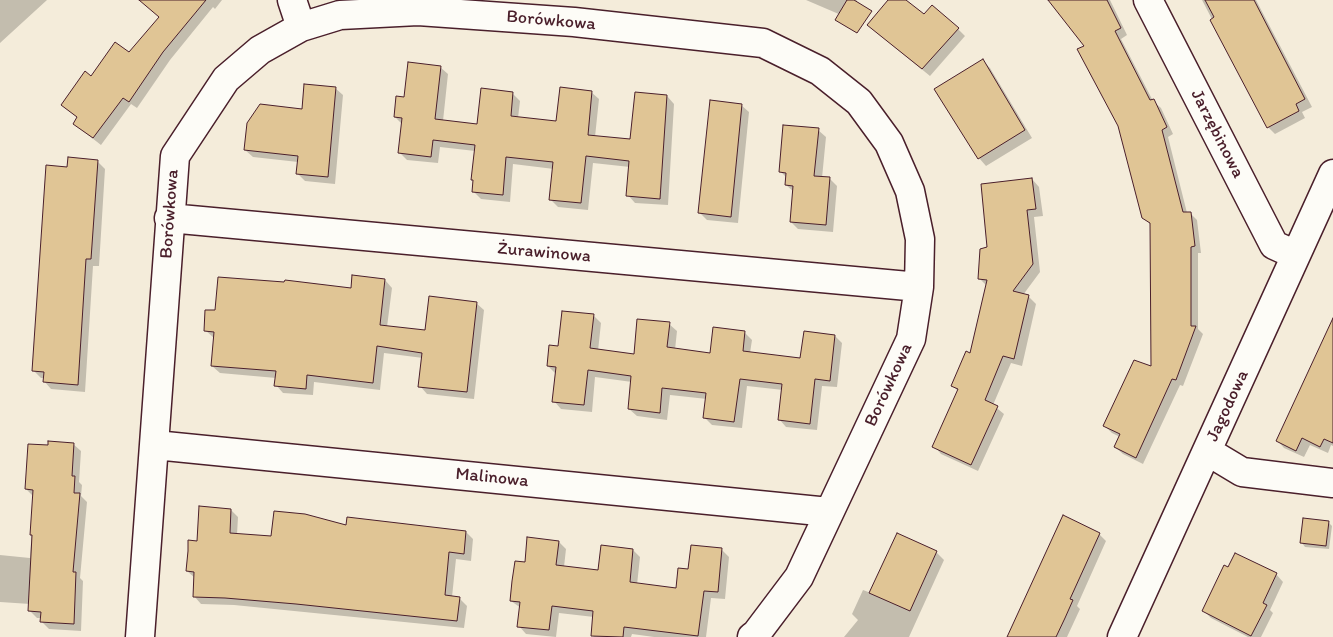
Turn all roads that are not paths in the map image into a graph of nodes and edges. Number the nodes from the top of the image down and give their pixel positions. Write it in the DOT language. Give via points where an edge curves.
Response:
graph roads {
  1 [pos="292,0"];
  2 [pos="1148,0"];
  3 [pos="301,27"];
  4 [pos="1333,174"];
  5 [pos="169,218"];
  6 [pos="1296,255"];
  7 [pos="919,287"];
  8 [pos="155,445"];
  9 [pos="1207,451"];
  10 [pos="1333,483"];
  11 [pos="829,512"];
  12 [pos="140,637"];
  13 [pos="752,637"];
  14 [pos="1122,637"];
  1 -- 3 [label="street"];
  2 -- 6 [label="street, Jarzębinowa" via="1274,245"];
  3 -- 5 [label="street, Borówkowa" via="260,50 226,79 175,156"];
  3 -- 7 [label="street, Borówkowa" via="340,16 418,11 574,22 764,44 820,71 860,102 889,143 910,191 920,239"];
  4 -- 6 [label="street, Jagodowa"];
  5 -- 7 [label="street, Żurawinowa"];
  5 -- 8 [label="street, Borówkowa"];
  6 -- 9 [label="street, Jagodowa"];
  7 -- 11 [label="street, Borówkowa" via="911,339"];
  8 -- 11 [label="street, Malinowa"];
  8 -- 12 [label="street, Borówkowa"];
  9 -- 10 [label="street" via="1242,472"];
  9 -- 14 [label="street, Jagodowa"];
  11 -- 13 [label="street, Borówkowa" via="799,578"];
}
